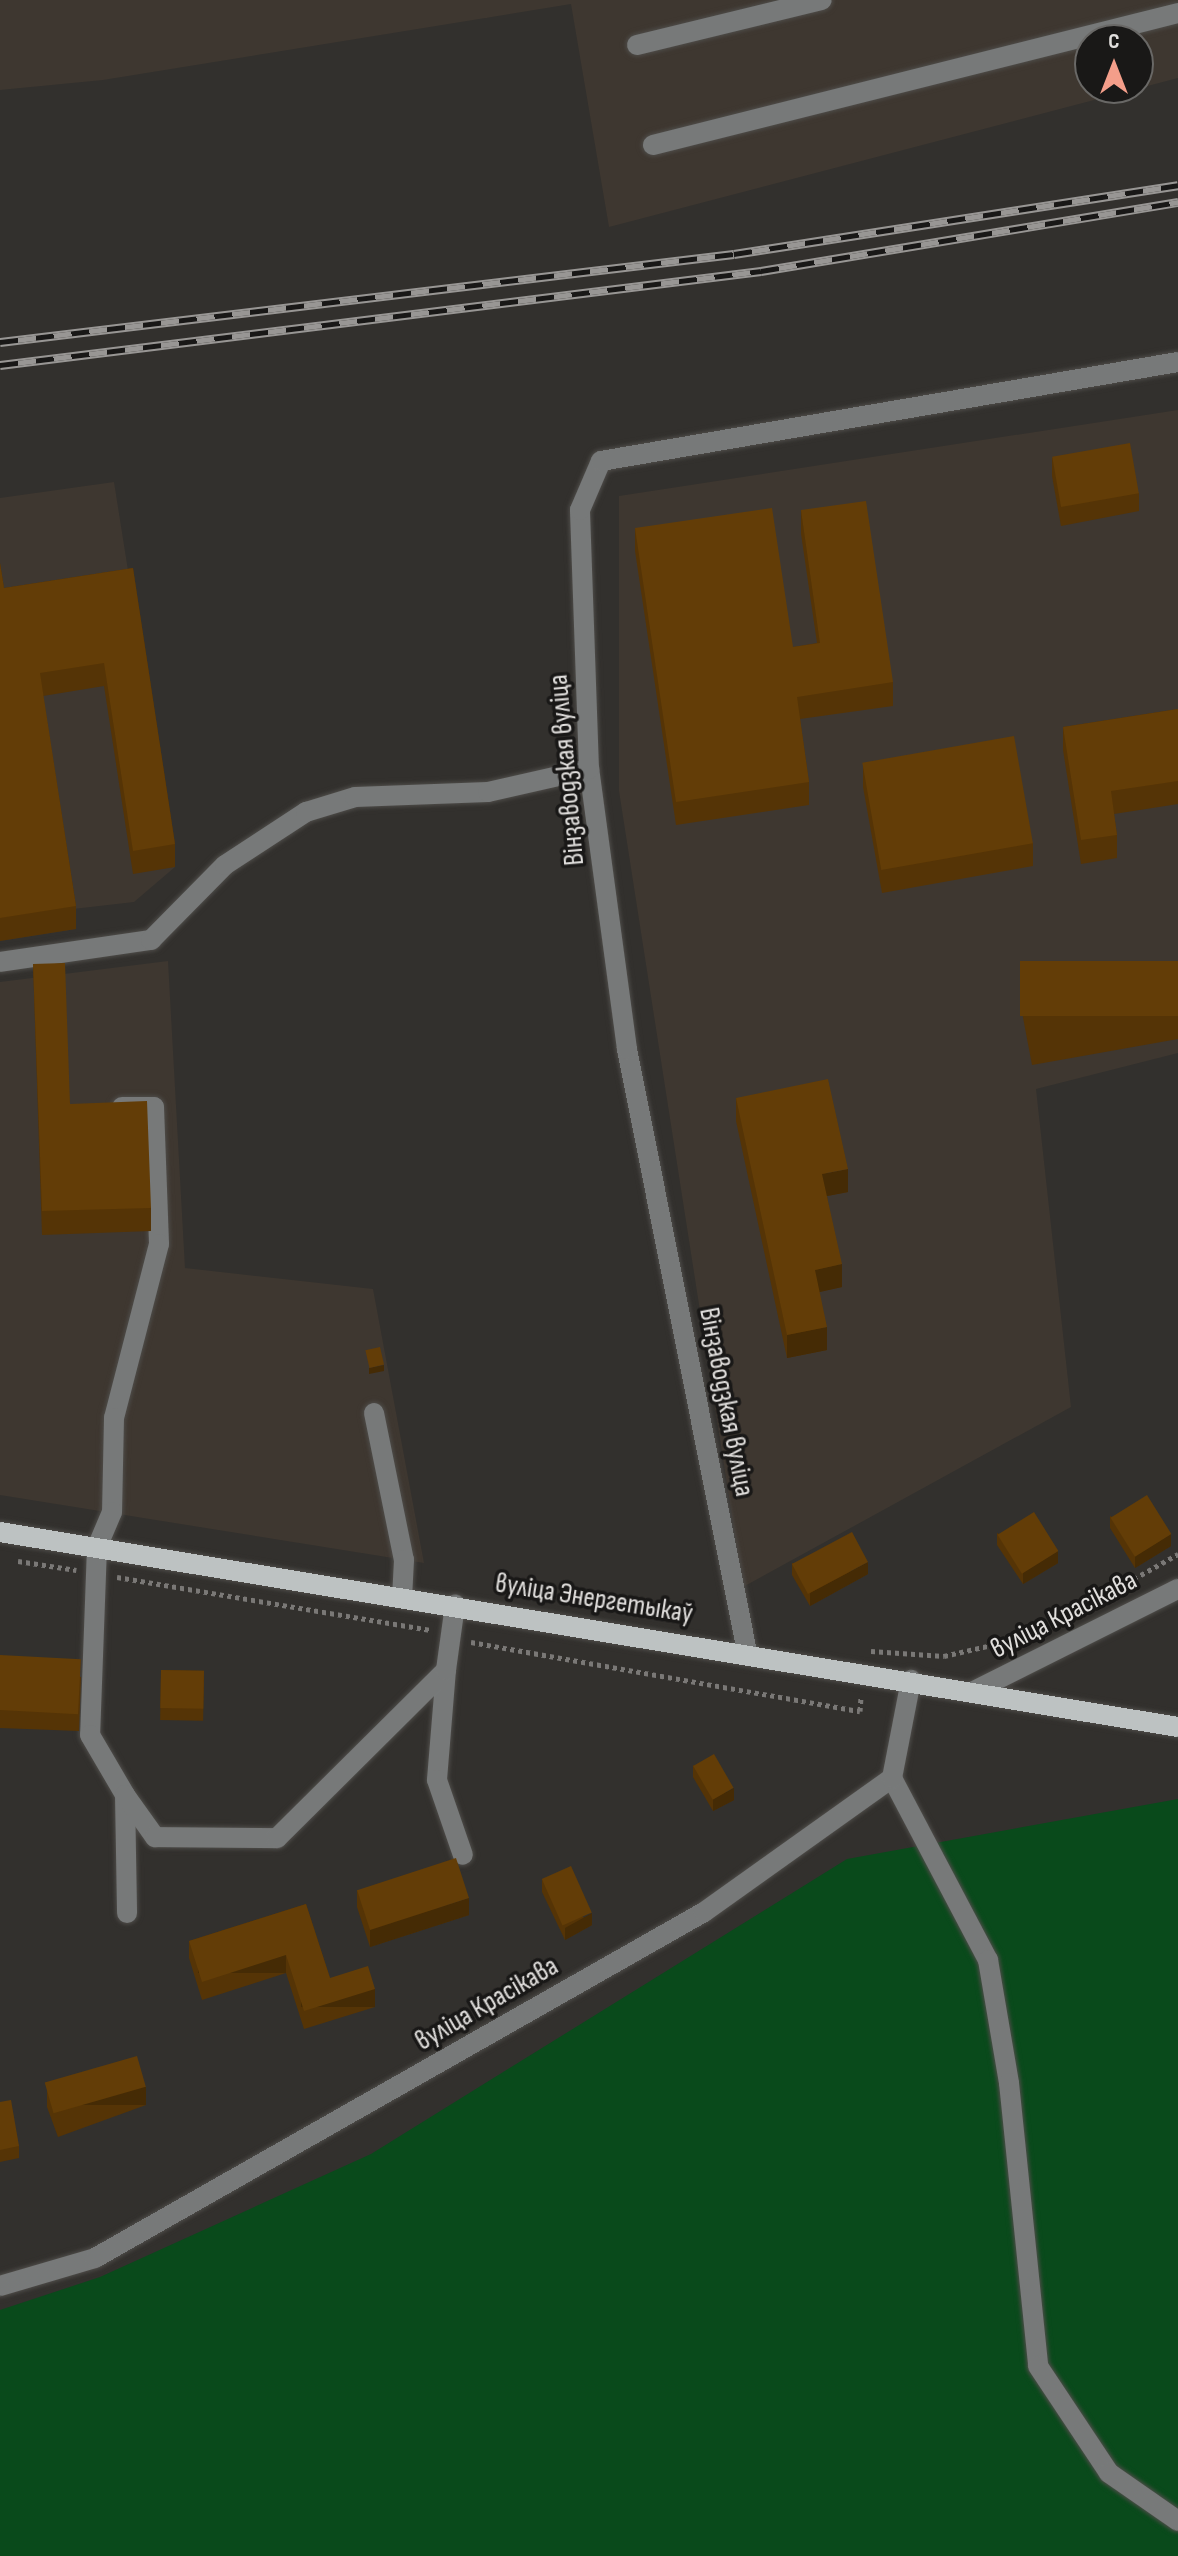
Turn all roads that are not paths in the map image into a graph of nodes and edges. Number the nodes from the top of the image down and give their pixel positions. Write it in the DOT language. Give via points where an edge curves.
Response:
graph roads {
  1 [pos="822,0"];
  2 [pos="1178,13"];
  3 [pos="637,45"];
  4 [pos="653,145"];
  5 [pos="1178,362"];
  6 [pos="589,769"];
  7 [pos="0,962"];
  8 [pos="101,1106"];
  9 [pos="374,1413"];
  10 [pos="0,1532"];
  11 [pos="97,1547"];
  12 [pos="1178,1589"];
  13 [pos="402,1596"];
  14 [pos="455,1605"];
  15 [pos="747,1652"];
  16 [pos="446,1670"];
  17 [pos="911,1680"];
  18 [pos="974,1691"];
  19 [pos="1178,1727"];
  20 [pos="892,1778"];
  21 [pos="125,1795"];
  22 [pos="463,1855"];
  23 [pos="127,1913"];
  24 [pos="0,2286"];
  25 [pos="1178,2521"];
  1 -- 3 [label="street"];
  2 -- 4 [label="street"];
  5 -- 6 [label="street, Вінзаводзкая вуліца" via="601,461 580,510"];
  6 -- 7 [label="street" via="488,792 355,797 306,812 225,865 151,940"];
  6 -- 15 [label="street, Вінзаводзкая вуліца" via="627,1049"];
  8 -- 11 [label="street" via="154,1107 159,1244 114,1418 112,1512"];
  9 -- 13 [label="street" via="404,1560"];
  10 -- 11 [label="main road, вуліца Энергетыкаў"];
  11 -- 13 [label="main road, вуліца Энергетыкаў"];
  11 -- 21 [label="street" via="90,1735"];
  12 -- 18 [label="street, вуліца Красікава"];
  13 -- 14 [label="main road, вуліца Энергетыкаў"];
  14 -- 15 [label="main road, вуліца Энергетыкаў"];
  14 -- 16 [label="street"];
  15 -- 17 [label="main road, вуліца Энергетыкаў"];
  16 -- 21 [label="street" via="277,1838 155,1837"];
  16 -- 22 [label="street" via="437,1780"];
  17 -- 18 [label="main road, вуліца Энергетыкаў"];
  17 -- 20 [label="street"];
  18 -- 19 [label="main road, вуліца Энергетыкаў"];
  20 -- 24 [label="street, вуліца Красікава" via="704,1912 357,2110 95,2258"];
  20 -- 25 [label="street" via="988,1960 1009,2083 1038,2366 1109,2473"];
  21 -- 23 [label="street"];
}
